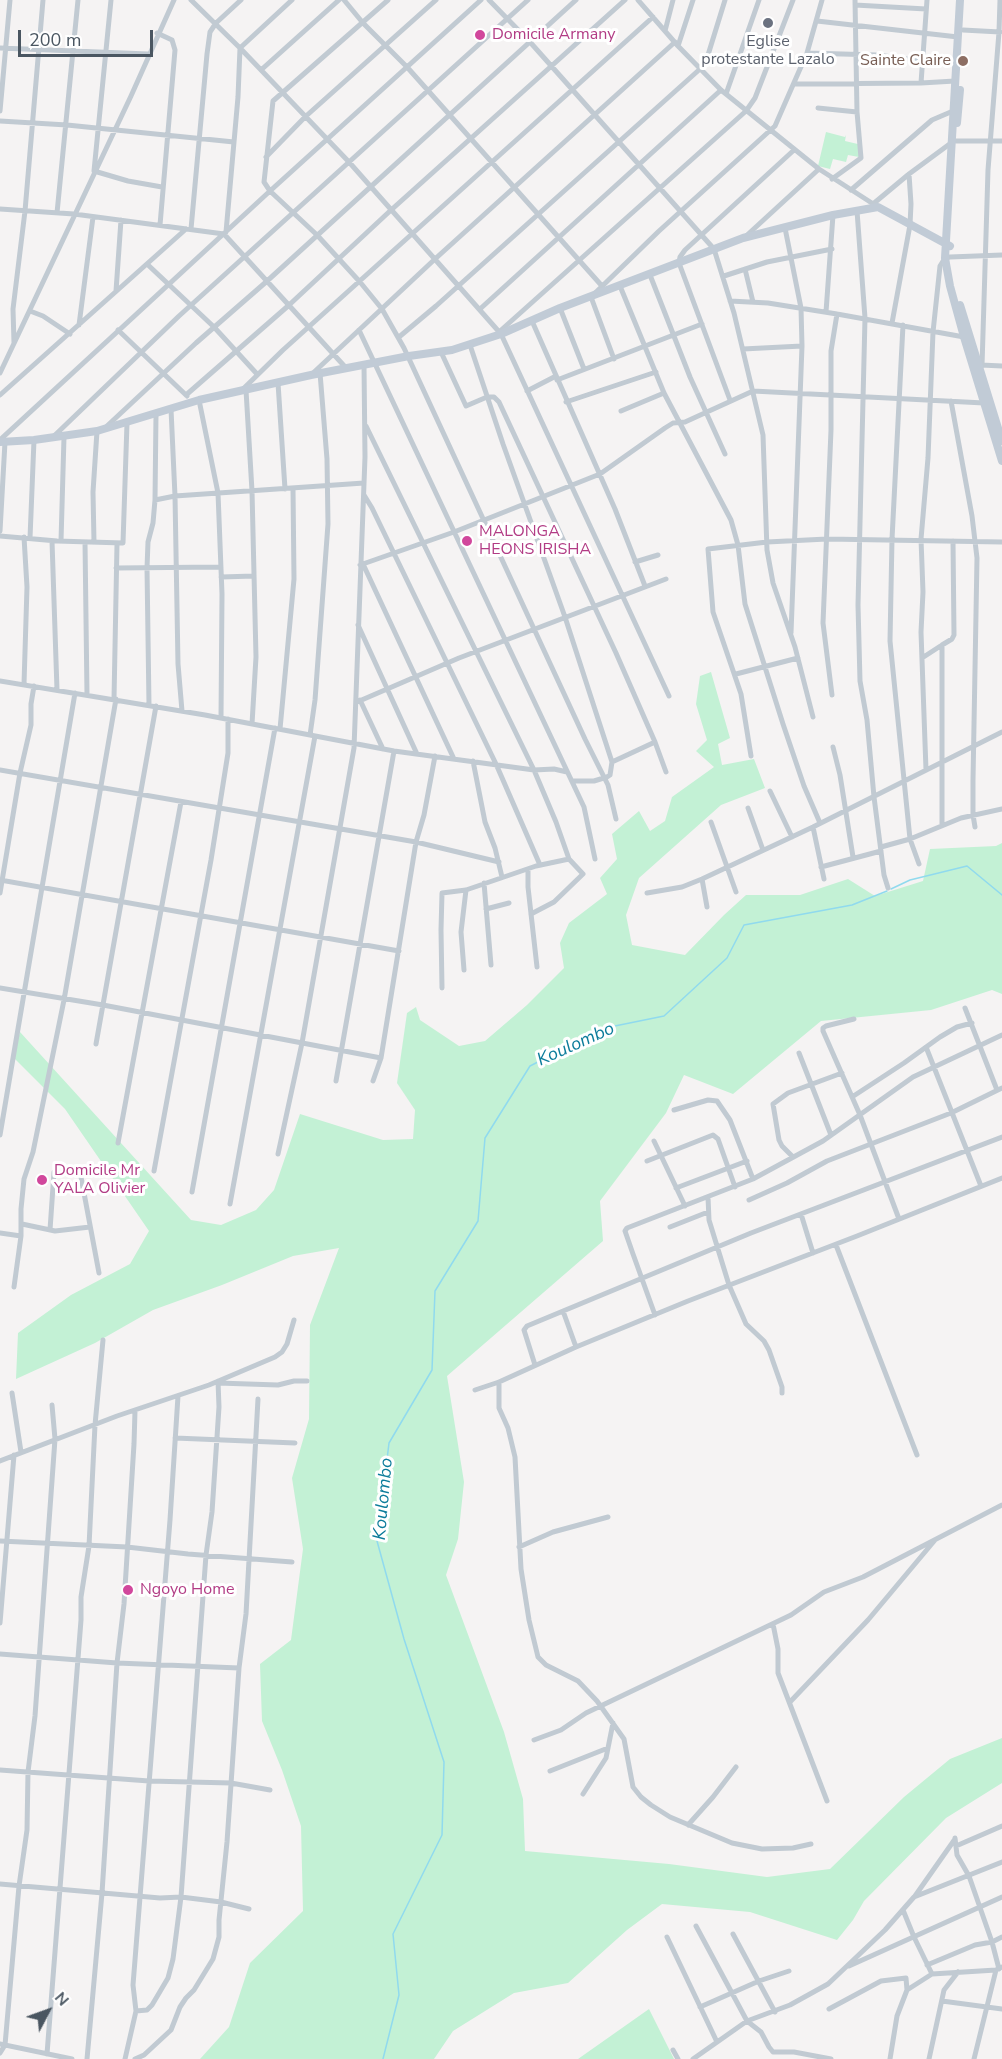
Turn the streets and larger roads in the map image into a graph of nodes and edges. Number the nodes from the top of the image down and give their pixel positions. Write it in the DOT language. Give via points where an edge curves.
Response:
graph roads {
  1 [pos="10,0"];
  2 [pos="43,0"];
  3 [pos="78,0"];
  4 [pos="111,0"];
  5 [pos="174,0"];
  6 [pos="241,0"];
  7 [pos="292,0"];
  8 [pos="342,0"];
  9 [pos="388,0"];
  10 [pos="436,0"];
  11 [pos="481,0"];
  12 [pos="489,0"];
  13 [pos="528,0"];
  14 [pos="576,0"];
  15 [pos="625,0"];
  16 [pos="639,0"];
  17 [pos="673,0"];
  18 [pos="693,0"];
  19 [pos="725,0"];
  20 [pos="759,0"];
  21 [pos="793,0"];
  22 [pos="822,0"];
  23 [pos="927,0"];
  24 [pos="962,0"];
  25 [pos="1000,0"];
  26 [pos="193,1"];
  27 [pos="855,2"];
  28 [pos="898,3"];
  29 [pos="926,9"];
  30 [pos="653,17"];
  31 [pos="508,19"];
  32 [pos="817,21"];
  33 [pos="216,23"];
  34 [pos="363,23"];
  35 [pos="855,26"];
  36 [pos="665,31"];
  37 [pos="1001,32"];
  38 [pos="157,33"];
  39 [pos="924,33"];
  40 [pos="960,34"];
  41 [pos="530,42"];
  42 [pos="676,44"];
  43 [pos="385,45"];
  44 [pos="3,48"];
  45 [pos="240,48"];
  46 [pos="40,49"];
  47 [pos="74,50"];
  48 [pos="107,52"];
  49 [pos="807,53"];
  50 [pos="148,54"];
  51 [pos="856,55"];
  52 [pos="922,62"];
  53 [pos="552,66"];
  54 [pos="407,67"];
  55 [pos="700,69"];
  56 [pos="261,70"];
  57 [pos="955,81"];
  58 [pos="921,83"];
  59 [pos="794,84"];
  60 [pos="856,84"];
  61 [pos="572,90"];
  62 [pos="721,90"];
  63 [pos="427,91"];
  64 [pos="283,93"];
  65 [pos="726,94"];
  66 [pos="818,108"];
  67 [pos="0,111"];
  68 [pos="746,111"];
  69 [pos="953,111"];
  70 [pos="857,112"];
  71 [pos="449,114"];
  72 [pos="594,115"];
  73 [pos="305,117"];
  74 [pos="0,121"];
  75 [pos="33,123"];
  76 [pos="67,125"];
  77 [pos="98,128"];
  78 [pos="115,130"];
  79 [pos="770,131"];
  80 [pos="167,136"];
  81 [pos="200,138"];
  82 [pos="327,140"];
  83 [pos="471,140"];
  84 [pos="619,141"];
  85 [pos="989,141"];
  86 [pos="1002,141"];
  87 [pos="234,142"];
  88 [pos="954,142"];
  89 [pos="794,150"];
  90 [pos="266,157"];
  91 [pos="349,162"];
  92 [pos="491,163"];
  93 [pos="640,164"];
  94 [pos="819,169"];
  95 [pos="94,171"];
  96 [pos="909,174"];
  97 [pos="832,179"];
  98 [pos="370,186"];
  99 [pos="162,187"];
  100 [pos="660,187"];
  101 [pos="514,188"];
  102 [pos="851,190"];
  103 [pos="270,191"];
  104 [pos="876,206"];
  105 [pos="0,209"];
  106 [pos="390,210"];
  107 [pos="25,211"];
  108 [pos="857,211"];
  109 [pos="295,212"];
  110 [pos="681,212"];
  111 [pos="57,213"];
  112 [pos="74,214"];
  113 [pos="538,214"];
  114 [pos="833,215"];
  115 [pos="93,217"];
  116 [pos="121,220"];
  117 [pos="160,225"];
  118 [pos="910,225"];
  119 [pos="785,228"];
  120 [pos="188,229"];
  121 [pos="225,233"];
  122 [pos="412,234"];
  123 [pos="318,235"];
  124 [pos="702,235"];
  125 [pos="558,236"];
  126 [pos="743,238"];
  127 [pos="948,245"];
  128 [pos="714,249"];
  129 [pos="832,249"];
  130 [pos="985,255"];
  131 [pos="1002,255"];
  132 [pos="790,256"];
  133 [pos="947,257"];
  134 [pos="244,259"];
  135 [pos="338,259"];
  136 [pos="435,259"];
  137 [pos="580,260"];
  138 [pos="679,263"];
  139 [pos="147,264"];
  140 [pos="745,269"];
  141 [pos="650,275"];
  142 [pos="724,276"];
  143 [pos="266,282"];
  144 [pos="360,282"];
  145 [pos="168,284"];
  146 [pos="459,285"];
  147 [pos="620,286"];
  148 [pos="604,289"];
  149 [pos="116,291"];
  150 [pos="591,297"];
  151 [pos="730,301"];
  152 [pos="753,302"];
  153 [pos="192,306"];
  154 [pos="288,306"];
  155 [pos="560,308"];
  156 [pos="801,308"];
  157 [pos="382,309"];
  158 [pos="480,309"];
  159 [pos="30,311"];
  160 [pos="826,312"];
  161 [pos="837,314"];
  162 [pos="866,318"];
  163 [pos="531,321"];
  164 [pos="892,323"];
  165 [pos="702,324"];
  166 [pos="79,325"];
  167 [pos="903,325"];
  168 [pos="214,327"];
  169 [pos="308,328"];
  170 [pos="118,330"];
  171 [pos="359,330"];
  172 [pos="933,332"];
  173 [pos="500,333"];
  174 [pos="69,334"];
  175 [pos="673,336"];
  176 [pos="399,337"];
  177 [pos="964,337"];
  178 [pos="14,345"];
  179 [pos="470,345"];
  180 [pos="802,346"];
  181 [pos="644,347"];
  182 [pos="742,349"];
  183 [pos="237,351"];
  184 [pos="141,352"];
  185 [pos="441,352"];
  186 [pos="332,354"];
  187 [pos="409,356"];
  188 [pos="614,359"];
  189 [pos="376,363"];
  190 [pos="364,365"];
  191 [pos="981,365"];
  192 [pos="1002,366"];
  193 [pos="346,369"];
  194 [pos="584,369"];
  195 [pos="0,372"];
  196 [pos="656,372"];
  197 [pos="165,373"];
  198 [pos="320,373"];
  199 [pos="257,374"];
  200 [pos="311,375"];
  201 [pos="556,378"];
  202 [pos="278,383"];
  203 [pos="243,391"];
  204 [pos="527,391"];
  205 [pos="753,391"];
  206 [pos="664,393"];
  207 [pos="801,394"];
  208 [pos="0,395"];
  209 [pos="186,395"];
  210 [pos="832,395"];
  211 [pos="487,397"];
  212 [pos="865,397"];
  213 [pos="900,399"];
  214 [pos="730,400"];
  215 [pos="196,401"];
  216 [pos="930,401"];
  217 [pos="951,401"];
  218 [pos="566,402"];
  219 [pos="984,403"];
  220 [pos="171,409"];
  221 [pos="621,411"];
  222 [pos="706,412"];
  223 [pos="156,414"];
  224 [pos="127,423"];
  225 [pos="680,423"];
  226 [pos="365,425"];
  227 [pos="101,430"];
  228 [pos="64,436"];
  229 [pos="52,438"];
  230 [pos="34,440"];
  231 [pos="1002,440"];
  232 [pos="2,442"];
  233 [pos="725,454"];
  234 [pos="1002,461"];
  235 [pos="600,474"];
  236 [pos="364,483"];
  237 [pos="328,485"];
  238 [pos="572,486"];
  239 [pos="293,488"];
  240 [pos="285,489"];
  241 [pos="252,491"];
  242 [pos="218,493"];
  243 [pos="363,494"];
  244 [pos="175,496"];
  245 [pos="543,498"];
  246 [pos="155,500"];
  247 [pos="525,504"];
  248 [pos="484,520"];
  249 [pos="0,531"];
  250 [pos="454,532"];
  251 [pos="0,536"];
  252 [pos="27,538"];
  253 [pos="826,538"];
  254 [pos="860,539"];
  255 [pos="892,539"];
  256 [pos="921,539"];
  257 [pos="796,540"];
  258 [pos="52,541"];
  259 [pos="61,541"];
  260 [pos="953,541"];
  261 [pos="975,541"];
  262 [pos="85,542"];
  263 [pos="94,542"];
  264 [pos="767,542"];
  265 [pos="1002,542"];
  266 [pos="117,543"];
  267 [pos="423,544"];
  268 [pos="738,545"];
  269 [pos="394,554"];
  270 [pos="658,555"];
  271 [pos="636,562"];
  272 [pos="362,565"];
  273 [pos="221,567"];
  274 [pos="116,568"];
  275 [pos="147,568"];
  276 [pos="175,568"];
  277 [pos="254,576"];
  278 [pos="221,578"];
  279 [pos="666,579"];
  280 [pos="645,586"];
  281 [pos="623,594"];
  282 [pos="594,606"];
  283 [pos="565,616"];
  284 [pos="357,623"];
  285 [pos="535,629"];
  286 [pos="791,635"];
  287 [pos="506,640"];
  288 [pos="942,645"];
  289 [pos="475,652"];
  290 [pos="798,658"];
  291 [pos="922,658"];
  292 [pos="447,664"];
  293 [pos="765,667"];
  294 [pos="736,674"];
  295 [pos="415,676"];
  296 [pos="0,681"];
  297 [pos="24,684"];
  298 [pos="34,686"];
  299 [pos="388,688"];
  300 [pos="57,690"];
  301 [pos="75,693"];
  302 [pos="87,695"];
  303 [pos="832,695"];
  304 [pos="669,696"];
  305 [pos="115,699"];
  306 [pos="358,701"];
  307 [pos="149,705"];
  308 [pos="156,706"];
  309 [pos="182,711"];
  310 [pos="813,717"];
  311 [pos="225,719"];
  312 [pos="252,724"];
  313 [pos="278,729"];
  314 [pos="1002,732"];
  315 [pos="313,736"];
  316 [pos="655,742"];
  317 [pos="355,744"];
  318 [pos="974,745"];
  319 [pos="833,747"];
  320 [pos="383,749"];
  321 [pos="394,751"];
  322 [pos="417,754"];
  323 [pos="435,756"];
  324 [pos="751,756"];
  325 [pos="454,759"];
  326 [pos="473,761"];
  327 [pos="612,762"];
  328 [pos="942,763"];
  329 [pos="496,765"];
  330 [pos="0,770"];
  331 [pos="534,770"];
  332 [pos="926,770"];
  333 [pos="567,772"];
  334 [pos="666,772"];
  335 [pos="20,773"];
  336 [pos="604,779"];
  337 [pos="572,781"];
  338 [pos="904,781"];
  339 [pos="60,782"];
  340 [pos="100,788"];
  341 [pos="770,791"];
  342 [pos="139,796"];
  343 [pos="873,796"];
  344 [pos="181,802"];
  345 [pos="218,808"];
  346 [pos="748,808"];
  347 [pos="1002,809"];
  348 [pos="845,811"];
  349 [pos="973,815"];
  350 [pos="260,816"];
  351 [pos="616,819"];
  352 [pos="299,822"];
  353 [pos="711,822"];
  354 [pos="819,823"];
  355 [pos="942,825"];
  356 [pos="813,827"];
  357 [pos="975,827"];
  358 [pos="340,829"];
  359 [pos="381,836"];
  360 [pos="792,837"];
  361 [pos="910,839"];
  362 [pos="416,842"];
  363 [pos="881,849"];
  364 [pos="763,850"];
  365 [pos="853,857"];
  366 [pos="569,859"];
  367 [pos="595,859"];
  368 [pos="498,862"];
  369 [pos="919,864"];
  370 [pos="540,865"];
  371 [pos="726,867"];
  372 [pos="821,867"];
  373 [pos="528,869"];
  374 [pos="502,877"];
  375 [pos="702,879"];
  376 [pos="824,879"];
  377 [pos="1,880"];
  378 [pos="484,883"];
  379 [pos="43,888"];
  380 [pos="888,888"];
  381 [pos="466,890"];
  382 [pos="736,892"];
  383 [pos="0,893"];
  384 [pos="647,894"];
  385 [pos="81,895"];
  386 [pos="122,902"];
  387 [pos="509,903"];
  388 [pos="707,907"];
  389 [pos="161,909"];
  390 [pos="486,909"];
  391 [pos="531,914"];
  392 [pos="202,916"];
  393 [pos="240,922"];
  394 [pos="281,930"];
  395 [pos="320,937"];
  396 [pos="360,943"];
  397 [pos="399,951"];
  398 [pos="491,965"];
  399 [pos="537,967"];
  400 [pos="465,970"];
  401 [pos="0,988"];
  402 [pos="442,988"];
  403 [pos="25,993"];
  404 [pos="64,1000"];
  405 [pos="103,1005"];
  406 [pos="965,1008"];
  407 [pos="142,1012"];
  408 [pos="854,1019"];
  409 [pos="183,1020"];
  410 [pos="972,1023"];
  411 [pos="221,1027"];
  412 [pos="261,1035"];
  413 [pos="1002,1035"];
  414 [pos="302,1043"];
  415 [pos="96,1044"];
  416 [pos="980,1044"];
  417 [pos="926,1047"];
  418 [pos="341,1050"];
  419 [pos="799,1053"];
  420 [pos="381,1058"];
  421 [pos="933,1067"];
  422 [pos="842,1073"];
  423 [pos="336,1081"];
  424 [pos="373,1081"];
  425 [pos="811,1083"];
  426 [pos="1000,1089"];
  427 [pos="852,1097"];
  428 [pos="2,1105"];
  429 [pos="674,1110"];
  430 [pos="951,1113"];
  431 [pos="860,1115"];
  432 [pos="0,1135"];
  433 [pos="831,1135"];
  434 [pos="1002,1137"];
  435 [pos="654,1141"];
  436 [pos="118,1143"];
  437 [pos="870,1145"];
  438 [pos="967,1150"];
  439 [pos="278,1154"];
  440 [pos="661,1156"];
  441 [pos="793,1157"];
  442 [pos="647,1161"];
  443 [pos="747,1161"];
  444 [pos="728,1169"];
  445 [pos="154,1171"];
  446 [pos="54,1172"];
  447 [pos="81,1177"];
  448 [pos="1002,1178"];
  449 [pos="753,1179"];
  450 [pos="885,1182"];
  451 [pos="981,1186"];
  452 [pos="735,1187"];
  453 [pos="676,1188"];
  454 [pos="192,1192"];
  455 [pos="708,1197"];
  456 [pos="749,1200"];
  457 [pos="230,1204"];
  458 [pos="685,1206"];
  459 [pos="708,1212"];
  460 [pos="801,1214"];
  461 [pos="899,1219"];
  462 [pos="22,1224"];
  463 [pos="90,1227"];
  464 [pos="670,1227"];
  465 [pos="50,1230"];
  466 [pos="0,1233"];
  467 [pos="21,1236"];
  468 [pos="836,1245"];
  469 [pos="718,1247"];
  470 [pos="813,1253"];
  471 [pos="99,1274"];
  472 [pos="640,1278"];
  473 [pos="729,1285"];
  474 [pos="14,1287"];
  475 [pos="563,1311"];
  476 [pos="655,1315"];
  477 [pos="294,1320"];
  478 [pos="103,1340"];
  479 [pos="576,1347"];
  480 [pos="535,1365"];
  481 [pos="307,1381"];
  482 [pos="218,1382"];
  483 [pos="499,1382"];
  484 [pos="475,1390"];
  485 [pos="12,1393"];
  486 [pos="782,1393"];
  487 [pos="178,1396"];
  488 [pos="258,1399"];
  489 [pos="52,1405"];
  490 [pos="135,1411"];
  491 [pos="94,1425"];
  492 [pos="175,1438"];
  493 [pos="56,1439"];
  494 [pos="216,1441"];
  495 [pos="256,1442"];
  496 [pos="295,1443"];
  497 [pos="21,1452"];
  498 [pos="14,1455"];
  499 [pos="917,1455"];
  500 [pos="0,1461"];
  501 [pos="1002,1505"];
  502 [pos="608,1517"];
  503 [pos="937,1538"];
  504 [pos="0,1541"];
  505 [pos="8,1542"];
  506 [pos="46,1544"];
  507 [pos="89,1546"];
  508 [pos="127,1547"];
  509 [pos="519,1547"];
  510 [pos="167,1552"];
  511 [pos="206,1555"];
  512 [pos="249,1558"];
  513 [pos="292,1562"];
  514 [pos="0,1623"];
  515 [pos="773,1624"];
  516 [pos="0,1654"];
  517 [pos="40,1657"];
  518 [pos="77,1660"];
  519 [pos="117,1663"];
  520 [pos="158,1665"];
  521 [pos="199,1666"];
  522 [pos="239,1668"];
  523 [pos="790,1702"];
  524 [pos="601,1706"];
  525 [pos="613,1722"];
  526 [pos="534,1740"];
  527 [pos="608,1748"];
  528 [pos="736,1767"];
  529 [pos="0,1770"];
  530 [pos="550,1771"];
  531 [pos="28,1772"];
  532 [pos="69,1775"];
  533 [pos="108,1777"];
  534 [pos="149,1781"];
  535 [pos="189,1782"];
  536 [pos="231,1783"];
  537 [pos="270,1790"];
  538 [pos="583,1794"];
  539 [pos="827,1800"];
  540 [pos="688,1825"];
  541 [pos="1002,1826"];
  542 [pos="811,1844"];
  543 [pos="956,1846"];
  544 [pos="1002,1862"];
  545 [pos="969,1876"];
  546 [pos="0,1884"];
  547 [pos="19,1886"];
  548 [pos="60,1889"];
  549 [pos="102,1893"];
  550 [pos="140,1896"];
  551 [pos="181,1897"];
  552 [pos="914,1897"];
  553 [pos="1002,1897"];
  554 [pos="221,1902"];
  555 [pos="981,1907"];
  556 [pos="249,1909"];
  557 [pos="903,1910"];
  558 [pos="696,1926"];
  559 [pos="734,1934"];
  560 [pos="667,1937"];
  561 [pos="914,1937"];
  562 [pos="1002,1937"];
  563 [pos="992,1942"];
  564 [pos="927,1965"];
  565 [pos="845,1968"];
  566 [pos="999,1969"];
  567 [pos="789,1971"];
  568 [pos="958,1972"];
  569 [pos="932,1974"];
  570 [pos="759,1981"];
  571 [pos="907,1990"];
  572 [pos="733,1994"];
  573 [pos="942,2001"];
  574 [pos="987,2006"];
  575 [pos="700,2007"];
  576 [pos="829,2009"];
  577 [pos="1002,2009"];
  578 [pos="136,2010"];
  579 [pos="775,2012"];
  580 [pos="747,2021"];
  581 [pos="717,2042"];
  582 [pos="2,2045"];
  583 [pos="673,2050"];
  584 [pos="37,2052"];
  585 [pos="773,2052"];
  586 [pos="0,2054"];
  587 [pos="47,2054"];
  588 [pos="33,2059"];
  589 [pos="70,2059"];
  590 [pos="87,2059"];
  591 [pos="125,2059"];
  592 [pos="135,2059"];
  593 [pos="678,2059"];
  594 [pos="693,2059"];
  595 [pos="770,2059"];
  596 [pos="831,2059"];
  597 [pos="890,2059"];
  598 [pos="929,2059"];
  599 [pos="974,2059"];
  1 -- 44 [label="street"];
  2 -- 46 [label="street"];
  3 -- 47 [label="street"];
  4 -- 48 [label="street"];
  5 -- 38 [label="street"];
  6 -- 33 [label="street"];
  7 -- 45 [label="street"];
  8 -- 34 [label="street"];
  8 -- 56 [label="street"];
  9 -- 34 [label="street"];
  10 -- 43 [label="street"];
  11 -- 54 [label="street"];
  12 -- 31 [label="street"];
  13 -- 31 [label="street"];
  14 -- 41 [label="street"];
  15 -- 53 [label="street"];
  16 -- 30 [label="street"];
  17 -- 36 [label="street"];
  18 -- 42 [label="street"];
  19 -- 55 [label="street"];
  20 -- 65 [label="street"];
  21 -- 68 [label="street" via="760,86"];
  22 -- 32 [label="street"];
  23 -- 29 [label="street"];
  24 -- 40 [label="street"];
  25 -- 37 [label="street"];
  26 -- 33 [label="street"];
  27 -- 28 [label="street"];
  27 -- 35 [label="street"];
  28 -- 29 [label="street"];
  29 -- 39 [label="street"];
  30 -- 36 [label="street"];
  30 -- 61 [label="street"];
  31 -- 41 [label="street"];
  31 -- 63 [label="street"];
  32 -- 35 [label="street"];
  32 -- 49 [label="street"];
  33 -- 45 [label="street"];
  33 -- 81 [label="street" via="210,32"];
  34 -- 43 [label="street"];
  34 -- 64 [label="street"];
  35 -- 39 [label="street"];
  35 -- 51 [label="street"];
  36 -- 42 [label="street"];
  37 -- 40 [label="street"];
  37 -- 85 [label="street"];
  38 -- 50 [label="street"];
  38 -- 80 [label="street" via="174,44"];
  39 -- 40 [label="street"];
  39 -- 52 [label="street"];
  40 -- 57 [label="street"];
  40 -- 88 [label="street"];
  41 -- 53 [label="street"];
  41 -- 71 [label="street"];
  42 -- 55 [label="street"];
  42 -- 72 [label="street"];
  43 -- 54 [label="street"];
  43 -- 73 [label="street"];
  44 -- 46 [label="street"];
  44 -- 67 [label="street"];
  45 -- 56 [label="street"];
  45 -- 87 [label="street"];
  46 -- 47 [label="street"];
  46 -- 75 [label="street"];
  47 -- 48 [label="street"];
  47 -- 76 [label="street"];
  48 -- 50 [label="street"];
  48 -- 77 [label="street"];
  49 -- 51 [label="street"];
  49 -- 59 [label="street"];
  50 -- 78 [label="street"];
  51 -- 52 [label="street"];
  51 -- 60 [label="street"];
  52 -- 58 [label="street"];
  53 -- 61 [label="street"];
  53 -- 83 [label="street"];
  54 -- 63 [label="street"];
  54 -- 82 [label="street"];
  55 -- 62 [label="street"];
  55 -- 84 [label="street"];
  56 -- 64 [label="street"];
  57 -- 58 [label="street"];
  57 -- 69 [label="street"];
  58 -- 60 [label="street"];
  59 -- 60 [label="street"];
  59 -- 79 [label="street"];
  60 -- 70 [label="street"];
  61 -- 72 [label="street"];
  61 -- 92 [label="street"];
  62 -- 65 [label="street"];
  62 -- 93 [label="street"];
  63 -- 71 [label="street"];
  63 -- 91 [label="street"];
  64 -- 73 [label="street"];
  64 -- 90 [label="street" via="273,101"];
  65 -- 68 [label="street"];
  66 -- 70 [label="street"];
  68 -- 79 [label="street"];
  68 -- 100 [label="street"];
  69 -- 88 [label="street"];
  69 -- 102 [label="street" via="932,120"];
  70 -- 97 [label="street" via="861,158"];
  71 -- 83 [label="street"];
  71 -- 98 [label="street"];
  72 -- 84 [label="street"];
  72 -- 101 [label="street"];
  73 -- 82 [label="street"];
  73 -- 90 [label="street"];
  74 -- 75 [label="street"];
  75 -- 76 [label="street"];
  75 -- 107 [label="street"];
  76 -- 77 [label="street"];
  76 -- 111 [label="street"];
  77 -- 78 [label="street"];
  77 -- 95 [label="street"];
  78 -- 80 [label="street"];
  78 -- 95 [label="street"];
  79 -- 89 [label="street"];
  79 -- 110 [label="street"];
  80 -- 81 [label="street"];
  80 -- 99 [label="street"];
  81 -- 87 [label="street"];
  81 -- 120 [label="street"];
  82 -- 91 [label="street"];
  82 -- 103 [label="street"];
  83 -- 92 [label="street"];
  83 -- 106 [label="street"];
  84 -- 93 [label="street"];
  84 -- 113 [label="street"];
  85 -- 86 [label="street"];
  85 -- 88 [label="street"];
  85 -- 130 [label="street"];
  87 -- 121 [label="street"];
  88 -- 96 [label="street"];
  88 -- 127 [label="street"];
  89 -- 94 [label="street"];
  89 -- 124 [label="street"];
  90 -- 103 [label="street" via="264,182"];
  91 -- 98 [label="street"];
  91 -- 109 [label="street"];
  92 -- 101 [label="street"];
  92 -- 122 [label="street"];
  93 -- 100 [label="street"];
  93 -- 125 [label="street"];
  94 -- 97 [label="street"];
  94 -- 126 [label="street"];
  95 -- 99 [label="street"];
  95 -- 112 [label="street"];
  96 -- 104 [label="street"];
  96 -- 118 [label="street"];
  97 -- 102 [label="street"];
  98 -- 106 [label="street"];
  98 -- 123 [label="street"];
  99 -- 117 [label="street"];
  100 -- 110 [label="street"];
  100 -- 137 [label="street"];
  101 -- 113 [label="street"];
  101 -- 136 [label="street"];
  102 -- 104 [label="street"];
  103 -- 109 [label="street"];
  103 -- 121 [label="street"];
  104 -- 108 [label="street"];
  104 -- 118 [label="street"];
  105 -- 107 [label="street"];
  106 -- 122 [label="street"];
  106 -- 135 [label="street"];
  107 -- 111 [label="street"];
  107 -- 178 [label="street"];
  108 -- 114 [label="street"];
  108 -- 162 [label="street"];
  109 -- 123 [label="street"];
  109 -- 134 [label="street"];
  110 -- 124 [label="street"];
  110 -- 148 [label="street"];
  111 -- 112 [label="street"];
  112 -- 115 [label="street"];
  112 -- 159 [label="street"];
  113 -- 125 [label="street"];
  113 -- 146 [label="street"];
  114 -- 119 [label="street"];
  114 -- 129 [label="street"];
  115 -- 116 [label="street"];
  115 -- 166 [label="street"];
  116 -- 117 [label="street"];
  116 -- 149 [label="street"];
  117 -- 120 [label="street"];
  118 -- 127 [label="street"];
  118 -- 164 [label="street"];
  119 -- 126 [label="street"];
  119 -- 132 [label="street"];
  120 -- 121 [label="street"];
  120 -- 139 [label="street"];
  121 -- 134 [label="street"];
  121 -- 145 [label="street"];
  122 -- 136 [label="street"];
  122 -- 144 [label="street"];
  123 -- 135 [label="street"];
  123 -- 143 [label="street"];
  124 -- 128 [label="street"];
  124 -- 138 [label="street" via="683,253"];
  125 -- 137 [label="street"];
  125 -- 158 [label="street"];
  126 -- 128 [label="street"];
  127 -- 133 [label="street"];
  128 -- 138 [label="street"];
  128 -- 142 [label="street"];
  129 -- 132 [label="street"];
  129 -- 160 [label="street"];
  130 -- 131 [label="street"];
  130 -- 133 [label="street"];
  130 -- 191 [label="street"];
  132 -- 140 [label="street"];
  132 -- 156 [label="street"];
  133 -- 172 [label="street" via="940,266"];
  133 -- 177 [label="street" via="952,297"];
  133 -- 191 [label="street"];
  134 -- 143 [label="street"];
  134 -- 153 [label="street"];
  135 -- 144 [label="street"];
  135 -- 154 [label="street"];
  136 -- 146 [label="street"];
  136 -- 157 [label="street"];
  137 -- 148 [label="street"];
  137 -- 173 [label="street"];
  138 -- 141 [label="street"];
  138 -- 165 [label="street"];
  139 -- 145 [label="street"];
  139 -- 149 [label="street"];
  140 -- 142 [label="street"];
  140 -- 152 [label="street"];
  141 -- 147 [label="street"];
  141 -- 175 [label="street"];
  142 -- 151 [label="street"];
  143 -- 154 [label="street"];
  143 -- 168 [label="street"];
  144 -- 157 [label="street"];
  144 -- 169 [label="street"];
  145 -- 153 [label="street"];
  145 -- 170 [label="street"];
  146 -- 158 [label="street"];
  146 -- 176 [label="street"];
  147 -- 148 [label="street"];
  147 -- 181 [label="street"];
  148 -- 150 [label="street"];
  149 -- 166 [label="street"];
  150 -- 155 [label="street"];
  150 -- 188 [label="street"];
  151 -- 152 [label="street"];
  151 -- 182 [label="street"];
  152 -- 156 [label="street"];
  153 -- 168 [label="street"];
  153 -- 184 [label="street"];
  154 -- 169 [label="street"];
  154 -- 183 [label="street"];
  155 -- 163 [label="street"];
  155 -- 194 [label="street"];
  156 -- 160 [label="street"];
  156 -- 180 [label="street"];
  157 -- 171 [label="street"];
  157 -- 176 [label="street"];
  158 -- 173 [label="street"];
  159 -- 174 [label="street"];
  159 -- 178 [label="street"];
  160 -- 161 [label="street"];
  161 -- 162 [label="street"];
  161 -- 210 [label="street" via="831,351"];
  162 -- 164 [label="street"];
  162 -- 212 [label="street"];
  163 -- 173 [label="street"];
  163 -- 201 [label="street"];
  164 -- 167 [label="street"];
  165 -- 175 [label="street"];
  165 -- 214 [label="street"];
  166 -- 174 [label="street"];
  167 -- 172 [label="street"];
  167 -- 213 [label="street"];
  168 -- 183 [label="street"];
  168 -- 197 [label="street"];
  169 -- 186 [label="street"];
  169 -- 199 [label="street"];
  170 -- 184 [label="street"];
  170 -- 232 [label="street"];
  171 -- 186 [label="street"];
  171 -- 189 [label="street"];
  172 -- 177 [label="street"];
  172 -- 216 [label="street"];
  173 -- 179 [label="street"];
  173 -- 204 [label="street"];
  174 -- 208 [label="street"];
  175 -- 181 [label="street"];
  175 -- 222 [label="street"];
  176 -- 187 [label="street"];
  177 -- 219 [label="street"];
  178 -- 195 [label="street"];
  179 -- 185 [label="street"];
  179 -- 211 [label="street"];
  180 -- 182 [label="street"];
  180 -- 207 [label="street"];
  181 -- 188 [label="street"];
  181 -- 196 [label="street"];
  182 -- 205 [label="street"];
  183 -- 199 [label="street"];
  183 -- 209 [label="street"];
  184 -- 197 [label="street"];
  184 -- 229 [label="street"];
  185 -- 187 [label="street"];
  185 -- 211 [label="street" via="464,404 469,406"];
  186 -- 193 [label="street"];
  186 -- 200 [label="street"];
  187 -- 189 [label="street"];
  187 -- 248 [label="street"];
  188 -- 194 [label="street"];
  189 -- 190 [label="street"];
  189 -- 250 [label="street"];
  190 -- 193 [label="street"];
  190 -- 226 [label="street"];
  191 -- 192 [label="street"];
  191 -- 231 [label="street"];
  193 -- 198 [label="street"];
  194 -- 201 [label="street"];
  196 -- 206 [label="street"];
  196 -- 218 [label="street"];
  197 -- 209 [label="street"];
  197 -- 227 [label="street"];
  198 -- 200 [label="street"];
  198 -- 237 [label="street"];
  199 -- 203 [label="street"];
  200 -- 202 [label="street"];
  201 -- 204 [label="street"];
  201 -- 218 [label="street"];
  202 -- 203 [label="street"];
  202 -- 240 [label="street"];
  203 -- 215 [label="street"];
  203 -- 241 [label="street"];
  204 -- 238 [label="street"];
  205 -- 207 [label="street"];
  205 -- 214 [label="street"];
  205 -- 264 [label="street" via="765,446"];
  206 -- 221 [label="street"];
  206 -- 225 [label="street"];
  207 -- 210 [label="street"];
  207 -- 257 [label="street"];
  209 -- 215 [label="street"];
  210 -- 212 [label="street"];
  210 -- 253 [label="street"];
  211 -- 245 [label="street" via="499,402"];
  211 -- 247 [label="street"];
  212 -- 213 [label="street"];
  212 -- 254 [label="street"];
  213 -- 216 [label="street"];
  213 -- 255 [label="street"];
  214 -- 222 [label="street"];
  215 -- 220 [label="street"];
  215 -- 242 [label="street"];
  216 -- 217 [label="street"];
  216 -- 256 [label="street"];
  217 -- 219 [label="street"];
  217 -- 261 [label="street"];
  218 -- 235 [label="street"];
  219 -- 234 [label="street"];
  220 -- 223 [label="street"];
  220 -- 244 [label="street"];
  222 -- 225 [label="street"];
  222 -- 233 [label="street"];
  223 -- 224 [label="street"];
  223 -- 246 [label="street"];
  224 -- 227 [label="street"];
  224 -- 266 [label="street" via="124,542"];
  225 -- 235 [label="street" via="665,428"];
  225 -- 268 [label="street" via="731,520"];
  226 -- 236 [label="street"];
  226 -- 267 [label="street"];
  227 -- 228 [label="street"];
  227 -- 263 [label="street" via="93,492"];
  228 -- 229 [label="street"];
  228 -- 259 [label="street"];
  229 -- 230 [label="street"];
  230 -- 232 [label="street"];
  230 -- 252 [label="street"];
  232 -- 249 [label="street"];
  235 -- 238 [label="street"];
  235 -- 271 [label="street"];
  236 -- 237 [label="street"];
  236 -- 243 [label="street"];
  237 -- 239 [label="street"];
  237 -- 315 [label="street"];
  238 -- 245 [label="street"];
  238 -- 281 [label="street"];
  239 -- 240 [label="street"];
  239 -- 313 [label="street" via="294,579"];
  240 -- 241 [label="street"];
  241 -- 242 [label="street"];
  241 -- 277 [label="street"];
  242 -- 244 [label="street"];
  242 -- 273 [label="street"];
  243 -- 269 [label="street"];
  243 -- 272 [label="street"];
  244 -- 246 [label="street"];
  244 -- 276 [label="street"];
  245 -- 247 [label="street"];
  245 -- 282 [label="street"];
  246 -- 275 [label="street"];
  247 -- 248 [label="street"];
  247 -- 283 [label="street"];
  248 -- 250 [label="street"];
  248 -- 285 [label="street"];
  250 -- 267 [label="street"];
  250 -- 287 [label="street"];
  251 -- 252 [label="street"];
  252 -- 258 [label="street"];
  252 -- 297 [label="street"];
  253 -- 254 [label="street"];
  253 -- 257 [label="street"];
  253 -- 303 [label="street" via="823,623"];
  254 -- 255 [label="street"];
  254 -- 343 [label="street" via="860,681"];
  255 -- 256 [label="street"];
  255 -- 338 [label="street" via="890,642"];
  256 -- 260 [label="street"];
  256 -- 291 [label="street"];
  257 -- 264 [label="street"];
  257 -- 286 [label="street"];
  258 -- 259 [label="street"];
  258 -- 300 [label="street"];
  259 -- 262 [label="street"];
  260 -- 261 [label="street"];
  260 -- 288 [label="street" via="954,635"];
  261 -- 265 [label="street"];
  261 -- 318 [label="street"];
  262 -- 263 [label="street"];
  262 -- 302 [label="street"];
  263 -- 266 [label="street"];
  264 -- 268 [label="street"];
  264 -- 286 [label="street" via="773,584"];
  266 -- 274 [label="street"];
  267 -- 269 [label="street"];
  267 -- 289 [label="street"];
  268 -- 293 [label="street" via="746,604"];
  268 -- 294 [label="street" via="707,550 713,612"];
  269 -- 272 [label="street"];
  269 -- 292 [label="street"];
  270 -- 271 [label="street"];
  271 -- 280 [label="street"];
  272 -- 284 [label="street"];
  272 -- 295 [label="street"];
  273 -- 276 [label="street"];
  273 -- 278 [label="street"];
  274 -- 275 [label="street"];
  274 -- 305 [label="street"];
  275 -- 276 [label="street"];
  275 -- 307 [label="street"];
  276 -- 309 [label="street"];
  277 -- 278 [label="street"];
  277 -- 312 [label="street" via="256,657"];
  278 -- 311 [label="street"];
  279 -- 280 [label="street"];
  280 -- 281 [label="street"];
  281 -- 282 [label="street"];
  281 -- 304 [label="street"];
  282 -- 283 [label="street"];
  282 -- 316 [label="street"];
  283 -- 285 [label="street"];
  283 -- 327 [label="street"];
  284 -- 299 [label="street"];
  284 -- 306 [label="street"];
  285 -- 287 [label="street"];
  285 -- 336 [label="street"];
  286 -- 290 [label="street"];
  287 -- 289 [label="street"];
  287 -- 333 [label="street"];
  288 -- 291 [label="street"];
  288 -- 328 [label="street"];
  289 -- 292 [label="street"];
  289 -- 331 [label="street"];
  290 -- 293 [label="street"];
  290 -- 310 [label="street"];
  291 -- 332 [label="street"];
  292 -- 295 [label="street"];
  292 -- 329 [label="street"];
  293 -- 294 [label="street"];
  293 -- 354 [label="street"];
  294 -- 324 [label="street"];
  295 -- 299 [label="street"];
  295 -- 325 [label="street"];
  296 -- 297 [label="street"];
  297 -- 298 [label="street"];
  298 -- 300 [label="street"];
  298 -- 335 [label="street" via="31,725"];
  299 -- 306 [label="street"];
  299 -- 322 [label="street"];
  300 -- 301 [label="street"];
  301 -- 302 [label="street"];
  301 -- 339 [label="street"];
  302 -- 305 [label="street"];
  305 -- 307 [label="street"];
  305 -- 340 [label="street"];
  306 -- 317 [label="street"];
  306 -- 320 [label="street"];
  307 -- 308 [label="street"];
  308 -- 309 [label="street"];
  308 -- 342 [label="street"];
  309 -- 311 [label="street"];
  311 -- 312 [label="street"];
  311 -- 345 [label="street" via="228,753"];
  312 -- 313 [label="street"];
  313 -- 315 [label="street"];
  313 -- 350 [label="street"];
  314 -- 318 [label="street"];
  315 -- 317 [label="street"];
  315 -- 352 [label="street"];
  316 -- 327 [label="street"];
  316 -- 334 [label="street"];
  317 -- 320 [label="street"];
  317 -- 358 [label="street"];
  318 -- 328 [label="street"];
  318 -- 349 [label="street"];
  319 -- 348 [label="street"];
  320 -- 321 [label="street"];
  321 -- 322 [label="street"];
  321 -- 359 [label="street"];
  322 -- 323 [label="street"];
  323 -- 325 [label="street"];
  323 -- 362 [label="street"];
  325 -- 326 [label="street"];
  326 -- 329 [label="street"];
  326 -- 368 [label="street" via="485,822"];
  327 -- 336 [label="street" via="610,775"];
  328 -- 332 [label="street"];
  328 -- 355 [label="street"];
  329 -- 331 [label="street"];
  329 -- 370 [label="street"];
  330 -- 335 [label="street"];
  331 -- 333 [label="street"];
  331 -- 366 [label="street"];
  332 -- 338 [label="street"];
  333 -- 337 [label="street"];
  335 -- 339 [label="street"];
  335 -- 377 [label="street"];
  336 -- 337 [label="street"];
  336 -- 351 [label="street"];
  337 -- 367 [label="street" via="584,807"];
  338 -- 343 [label="street"];
  338 -- 361 [label="street"];
  339 -- 340 [label="street"];
  339 -- 379 [label="street"];
  340 -- 342 [label="street"];
  340 -- 385 [label="street"];
  341 -- 360 [label="street"];
  342 -- 344 [label="street"];
  342 -- 386 [label="street"];
  343 -- 348 [label="street"];
  343 -- 363 [label="street"];
  344 -- 345 [label="street"];
  344 -- 389 [label="street"];
  345 -- 350 [label="street"];
  345 -- 392 [label="street"];
  346 -- 364 [label="street"];
  347 -- 349 [label="street"];
  348 -- 354 [label="street"];
  348 -- 365 [label="street"];
  349 -- 355 [label="street"];
  349 -- 357 [label="street"];
  350 -- 352 [label="street"];
  350 -- 393 [label="street"];
  352 -- 358 [label="street"];
  352 -- 394 [label="street"];
  353 -- 371 [label="street"];
  354 -- 356 [label="street"];
  355 -- 361 [label="street"];
  356 -- 360 [label="street"];
  356 -- 372 [label="street"];
  358 -- 359 [label="street"];
  358 -- 395 [label="street"];
  359 -- 362 [label="street"];
  359 -- 396 [label="street"];
  360 -- 364 [label="street"];
  361 -- 363 [label="street"];
  361 -- 369 [label="street"];
  362 -- 368 [label="street"];
  362 -- 397 [label="street"];
  363 -- 365 [label="street"];
  363 -- 380 [label="street"];
  364 -- 371 [label="street"];
  365 -- 372 [label="street"];
  366 -- 370 [label="street"];
  366 -- 391 [label="street" via="583,874 554,902"];
  368 -- 374 [label="street"];
  370 -- 373 [label="street"];
  371 -- 375 [label="street"];
  371 -- 382 [label="street"];
  372 -- 376 [label="street"];
  373 -- 374 [label="street"];
  373 -- 391 [label="street"];
  374 -- 378 [label="street"];
  375 -- 384 [label="street"];
  375 -- 388 [label="street"];
  377 -- 379 [label="street"];
  377 -- 383 [label="street"];
  378 -- 381 [label="street"];
  378 -- 390 [label="street"];
  379 -- 385 [label="street"];
  379 -- 403 [label="street"];
  381 -- 400 [label="street" via="461,932"];
  381 -- 402 [label="street" via="441,895"];
  385 -- 386 [label="street"];
  385 -- 404 [label="street"];
  386 -- 389 [label="street"];
  386 -- 405 [label="street"];
  387 -- 390 [label="street"];
  389 -- 392 [label="street"];
  389 -- 407 [label="street"];
  390 -- 398 [label="street"];
  391 -- 399 [label="street"];
  392 -- 393 [label="street"];
  392 -- 409 [label="street"];
  393 -- 394 [label="street"];
  393 -- 411 [label="street"];
  394 -- 395 [label="street"];
  394 -- 412 [label="street"];
  395 -- 396 [label="street"];
  395 -- 414 [label="street"];
  396 -- 397 [label="street"];
  396 -- 418 [label="street"];
  397 -- 420 [label="street"];
  401 -- 403 [label="street"];
  403 -- 404 [label="street"];
  403 -- 428 [label="street"];
  404 -- 405 [label="street"];
  404 -- 462 [label="street" via="24,1179"];
  405 -- 407 [label="street"];
  405 -- 415 [label="street"];
  406 -- 410 [label="street"];
  407 -- 409 [label="street"];
  407 -- 436 [label="street"];
  408 -- 422 [label="street" via="823,1028"];
  409 -- 411 [label="street"];
  409 -- 445 [label="street"];
  410 -- 416 [label="street"];
  410 -- 417 [label="street" via="957,1027"];
  411 -- 412 [label="street"];
  411 -- 454 [label="street"];
  412 -- 414 [label="street"];
  412 -- 457 [label="street"];
  413 -- 416 [label="street"];
  414 -- 418 [label="street"];
  414 -- 439 [label="street"];
  416 -- 421 [label="street"];
  416 -- 426 [label="street"];
  417 -- 421 [label="street"];
  417 -- 427 [label="street"];
  418 -- 420 [label="street"];
  418 -- 423 [label="street"];
  419 -- 425 [label="street"];
  420 -- 424 [label="street"];
  421 -- 430 [label="street"];
  421 -- 431 [label="street"];
  422 -- 425 [label="street"];
  422 -- 427 [label="street"];
  425 -- 433 [label="street"];
  425 -- 441 [label="street" via="773,1104 779,1140"];
  426 -- 430 [label="street"];
  427 -- 431 [label="street"];
  428 -- 432 [label="street"];
  429 -- 443 [label="street" via="717,1101 730,1120"];
  430 -- 437 [label="street"];
  430 -- 438 [label="street"];
  431 -- 433 [label="street"];
  431 -- 437 [label="street"];
  433 -- 441 [label="street"];
  434 -- 438 [label="street"];
  435 -- 440 [label="street"];
  437 -- 450 [label="street"];
  437 -- 456 [label="street" via="827,1161"];
  438 -- 450 [label="street"];
  438 -- 451 [label="street"];
  440 -- 442 [label="street"];
  440 -- 444 [label="street" via="713,1135"];
  440 -- 453 [label="street"];
  441 -- 449 [label="street"];
  443 -- 444 [label="street"];
  443 -- 449 [label="street"];
  444 -- 452 [label="street"];
  444 -- 453 [label="street"];
  446 -- 465 [label="street"];
  447 -- 463 [label="street"];
  448 -- 451 [label="street"];
  449 -- 452 [label="street"];
  450 -- 460 [label="street"];
  450 -- 461 [label="street"];
  451 -- 461 [label="street"];
  452 -- 455 [label="street"];
  453 -- 458 [label="street"];
  455 -- 458 [label="street"];
  455 -- 459 [label="street"];
  458 -- 472 [label="street" via="625,1230"];
  459 -- 464 [label="street"];
  459 -- 469 [label="street"];
  460 -- 469 [label="street"];
  460 -- 470 [label="street"];
  461 -- 468 [label="street"];
  462 -- 465 [label="street"];
  462 -- 467 [label="street"];
  463 -- 465 [label="street"];
  463 -- 471 [label="street"];
  466 -- 467 [label="street"];
  467 -- 474 [label="street"];
  468 -- 470 [label="street"];
  468 -- 499 [label="street"];
  469 -- 472 [label="street"];
  469 -- 473 [label="street"];
  470 -- 473 [label="street"];
  472 -- 475 [label="street"];
  472 -- 476 [label="street"];
  473 -- 476 [label="street"];
  473 -- 486 [label="street" via="746,1324 769,1350"];
  475 -- 479 [label="street"];
  475 -- 480 [label="street" via="524,1329"];
  476 -- 479 [label="street"];
  477 -- 482 [label="street" via="287,1344 278,1356"];
  478 -- 491 [label="street"];
  479 -- 480 [label="street"];
  480 -- 483 [label="street"];
  481 -- 482 [label="street" via="278,1385"];
  482 -- 487 [label="street"];
  482 -- 494 [label="street"];
  483 -- 484 [label="street"];
  483 -- 509 [label="street" via="500,1408 517,1474"];
  485 -- 497 [label="street"];
  487 -- 490 [label="street"];
  487 -- 492 [label="street"];
  488 -- 495 [label="street"];
  489 -- 493 [label="street"];
  490 -- 491 [label="street"];
  490 -- 508 [label="street"];
  491 -- 493 [label="street"];
  491 -- 507 [label="street"];
  492 -- 494 [label="street"];
  492 -- 510 [label="street"];
  493 -- 497 [label="street"];
  493 -- 506 [label="street"];
  494 -- 495 [label="street"];
  494 -- 511 [label="street"];
  495 -- 496 [label="street"];
  495 -- 512 [label="street"];
  497 -- 498 [label="street"];
  498 -- 500 [label="street"];
  498 -- 505 [label="street"];
  501 -- 503 [label="street"];
  502 -- 509 [label="street" via="553,1532"];
  503 -- 515 [label="street" via="864,1577 824,1592"];
  503 -- 523 [label="street" via="868,1620"];
  504 -- 505 [label="street"];
  505 -- 506 [label="street"];
  505 -- 514 [label="street"];
  506 -- 507 [label="street"];
  506 -- 517 [label="street"];
  507 -- 508 [label="street"];
  507 -- 518 [label="street"];
  508 -- 510 [label="street"];
  508 -- 519 [label="street"];
  509 -- 524 [label="street" via="538,1657 578,1681"];
  510 -- 511 [label="street"];
  510 -- 520 [label="street"];
  511 -- 512 [label="street"];
  511 -- 521 [label="street"];
  512 -- 513 [label="street"];
  512 -- 522 [label="street"];
  515 -- 523 [label="street" via="778,1673"];
  515 -- 524 [label="street"];
  516 -- 517 [label="street"];
  517 -- 518 [label="street"];
  517 -- 531 [label="street"];
  518 -- 519 [label="street"];
  518 -- 532 [label="street"];
  519 -- 520 [label="street"];
  519 -- 533 [label="street"];
  520 -- 521 [label="street"];
  520 -- 534 [label="street"];
  521 -- 522 [label="street"];
  521 -- 535 [label="street"];
  522 -- 536 [label="street"];
  523 -- 539 [label="street"];
  524 -- 525 [label="street"];
  524 -- 526 [label="street" via="561,1730"];
  525 -- 527 [label="street"];
  525 -- 540 [label="street" via="627,1748 636,1792"];
  527 -- 530 [label="street"];
  527 -- 538 [label="street" via="602,1767"];
  528 -- 540 [label="street"];
  529 -- 531 [label="street"];
  531 -- 532 [label="street"];
  531 -- 547 [label="street" via="27,1830"];
  532 -- 533 [label="street"];
  532 -- 548 [label="street"];
  533 -- 534 [label="street"];
  533 -- 549 [label="street"];
  534 -- 535 [label="street"];
  534 -- 550 [label="street"];
  535 -- 536 [label="street"];
  535 -- 551 [label="street"];
  536 -- 537 [label="street"];
  536 -- 554 [label="street"];
  540 -- 542 [label="street" via="732,1843 762,1849"];
  541 -- 543 [label="street"];
  543 -- 545 [label="street"];
  543 -- 552 [label="street" via="956,1838"];
  544 -- 545 [label="street"];
  545 -- 552 [label="street"];
  545 -- 555 [label="street"];
  546 -- 547 [label="street"];
  547 -- 548 [label="street"];
  547 -- 582 [label="street"];
  548 -- 549 [label="street"];
  548 -- 587 [label="street"];
  549 -- 550 [label="street"];
  549 -- 590 [label="street"];
  550 -- 551 [label="street"];
  550 -- 578 [label="street" via="133,1985"];
  551 -- 554 [label="street"];
  551 -- 578 [label="street" via="168,1978 152,2005 147,2010"];
  552 -- 557 [label="street"];
  553 -- 555 [label="street"];
  554 -- 556 [label="street"];
  554 -- 592 [label="street" via="213,1959 180,2007 171,2030"];
  555 -- 561 [label="street"];
  555 -- 563 [label="street"];
  557 -- 561 [label="street"];
  557 -- 565 [label="street"];
  558 -- 572 [label="street"];
  559 -- 570 [label="street"];
  560 -- 575 [label="street"];
  561 -- 564 [label="street"];
  561 -- 565 [label="street"];
  562 -- 563 [label="street"];
  563 -- 564 [label="street"];
  563 -- 566 [label="street"];
  564 -- 569 [label="street"];
  565 -- 579 [label="street" via="828,1984"];
  566 -- 568 [label="street"];
  566 -- 574 [label="street"];
  567 -- 570 [label="street"];
  568 -- 569 [label="street"];
  568 -- 573 [label="street" via="944,1990"];
  569 -- 571 [label="street"];
  570 -- 572 [label="street"];
  570 -- 579 [label="street"];
  571 -- 576 [label="street" via="906,1978 881,1981"];
  571 -- 597 [label="street" via="897,2016"];
  572 -- 575 [label="street"];
  572 -- 580 [label="street"];
  573 -- 574 [label="street"];
  573 -- 598 [label="street"];
  574 -- 577 [label="street"];
  574 -- 599 [label="street"];
  575 -- 581 [label="street"];
  578 -- 591 [label="street"];
  579 -- 580 [label="street"];
  580 -- 581 [label="street"];
  580 -- 585 [label="street" via="761,2032"];
  581 -- 594 [label="street"];
  582 -- 584 [label="street"];
  582 -- 586 [label="street"];
  583 -- 593 [label="street"];
  584 -- 587 [label="street"];
  584 -- 588 [label="street"];
  585 -- 595 [label="street"];
  585 -- 596 [label="street"];
  587 -- 589 [label="street"];
}
